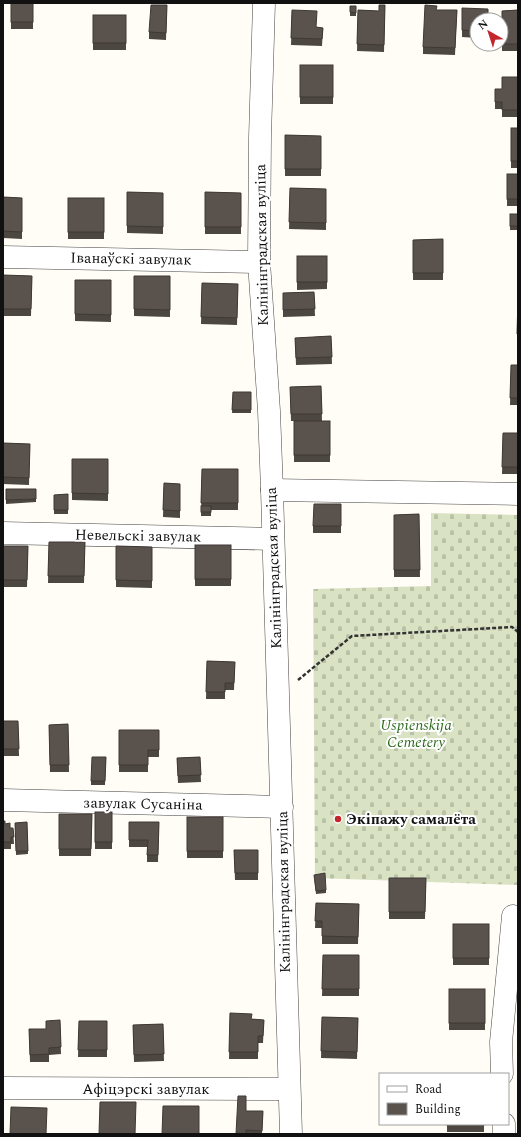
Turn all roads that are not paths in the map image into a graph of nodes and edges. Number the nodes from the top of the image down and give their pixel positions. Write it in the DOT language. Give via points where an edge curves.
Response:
graph roads {
  1 [pos="264,3"];
  2 [pos="3,257"];
  3 [pos="260,262"];
  4 [pos="272,490"];
  5 [pos="518,494"];
  6 [pos="3,534"];
  7 [pos="274,539"];
  8 [pos="3,800"];
  9 [pos="282,807"];
  10 [pos="513,916"];
  11 [pos="510,1043"];
  12 [pos="502,1073"];
  13 [pos="3,1088"];
  14 [pos="289,1089"];
  15 [pos="291,1134"];
  1 -- 3 [label="street, Калінінградская вуліца"];
  2 -- 3 [label="street, Іванаўскі завулак"];
  3 -- 4 [label="street, Калінінградская вуліца"];
  4 -- 5 [label="street"];
  4 -- 7 [label="street, Калінінградская вуліца"];
  6 -- 7 [label="street, Невельскі завулак"];
  7 -- 9 [label="street, Калінінградская вуліца"];
  8 -- 9 [label="street, завулак Сусаніна"];
  9 -- 14 [label="street, Калінінградская вуліца"];
  10 -- 11 [label="street"];
  11 -- 12 [label="street"];
  13 -- 14 [label="street, Афіцэрскі завулак"];
  14 -- 15 [label="street, Калінінградская вуліца"];
}
